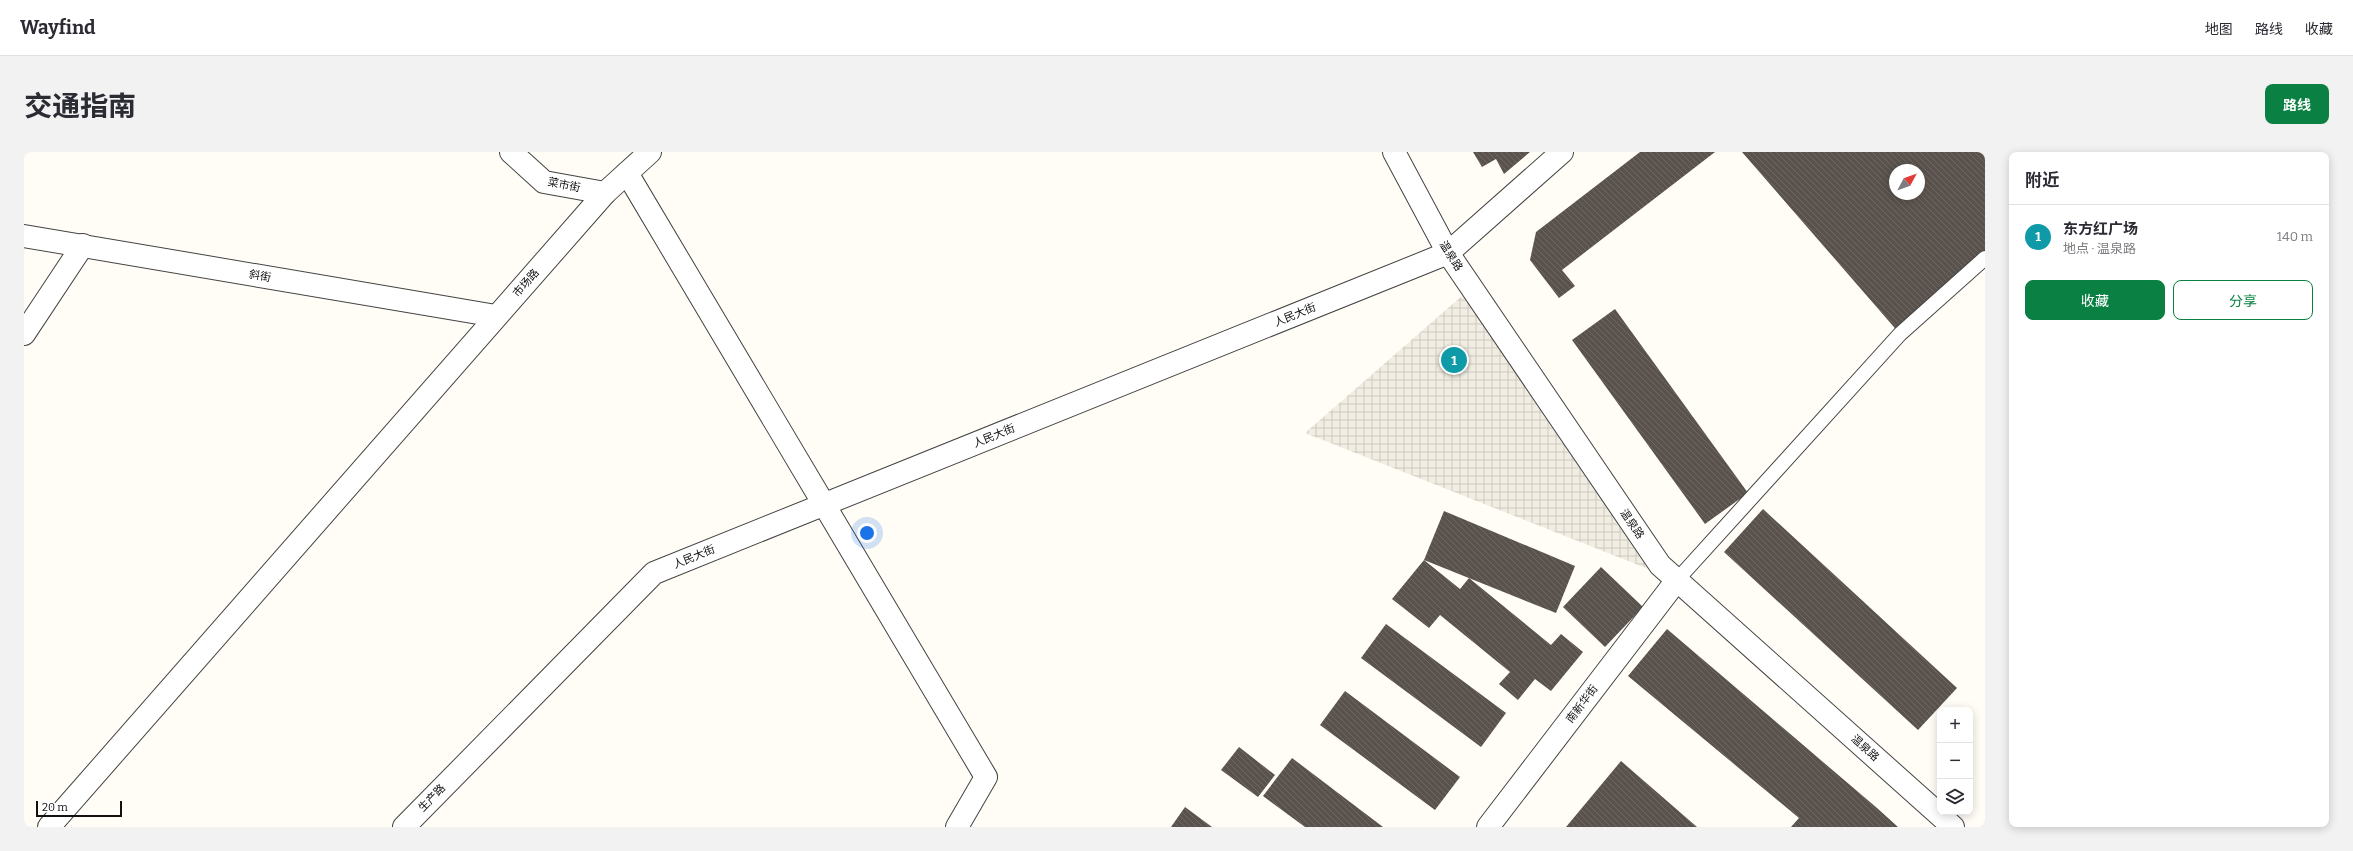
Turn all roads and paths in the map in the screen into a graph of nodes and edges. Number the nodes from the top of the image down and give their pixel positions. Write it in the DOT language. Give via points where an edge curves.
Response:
graph roads {
  1 [pos="511,152"];
  2 [pos="650,152"];
  3 [pos="1394,152"];
  4 [pos="1562,152"];
  5 [pos="627,173"];
  6 [pos="605,193"];
  7 [pos="24,236"];
  8 [pos="83,245"];
  9 [pos="1448,254"];
  10 [pos="1985,258"];
  11 [pos="496,316"];
  12 [pos="24,334"];
  13 [pos="824,505"];
  14 [pos="1677,580"];
  15 [pos="461,769"];
  16 [pos="50,827"];
  17 [pos="404,827"];
  18 [pos="957,827"];
  19 [pos="1488,827"];
  20 [pos="1953,827"];
  1 -- 6 [label="street, 菜市街" via="544,182"];
  2 -- 5 [label="street, 市场路"];
  3 -- 9 [label="street, 温泉路"];
  4 -- 9 [label="street, 人民大街"];
  5 -- 6 [label="street, 市场路"];
  5 -- 13 [label="street"];
  6 -- 11 [label="street, 市场路"];
  7 -- 8 [label="street, 斜街"];
  8 -- 11 [label="street, 斜街"];
  8 -- 12 [label="street"];
  9 -- 13 [label="street, 人民大街"];
  9 -- 14 [label="street, 温泉路" via="1660,566"];
  10 -- 14 [label="lane" via="1900,334"];
  11 -- 16 [label="street, 市场路"];
  13 -- 15 [label="street, 人民大街" via="654,573"];
  13 -- 18 [label="street" via="986,777"];
  14 -- 19 [label="street, 南新华街"];
  14 -- 20 [label="street, 温泉路"];
  15 -- 17 [label="street, 生产路"];
}
